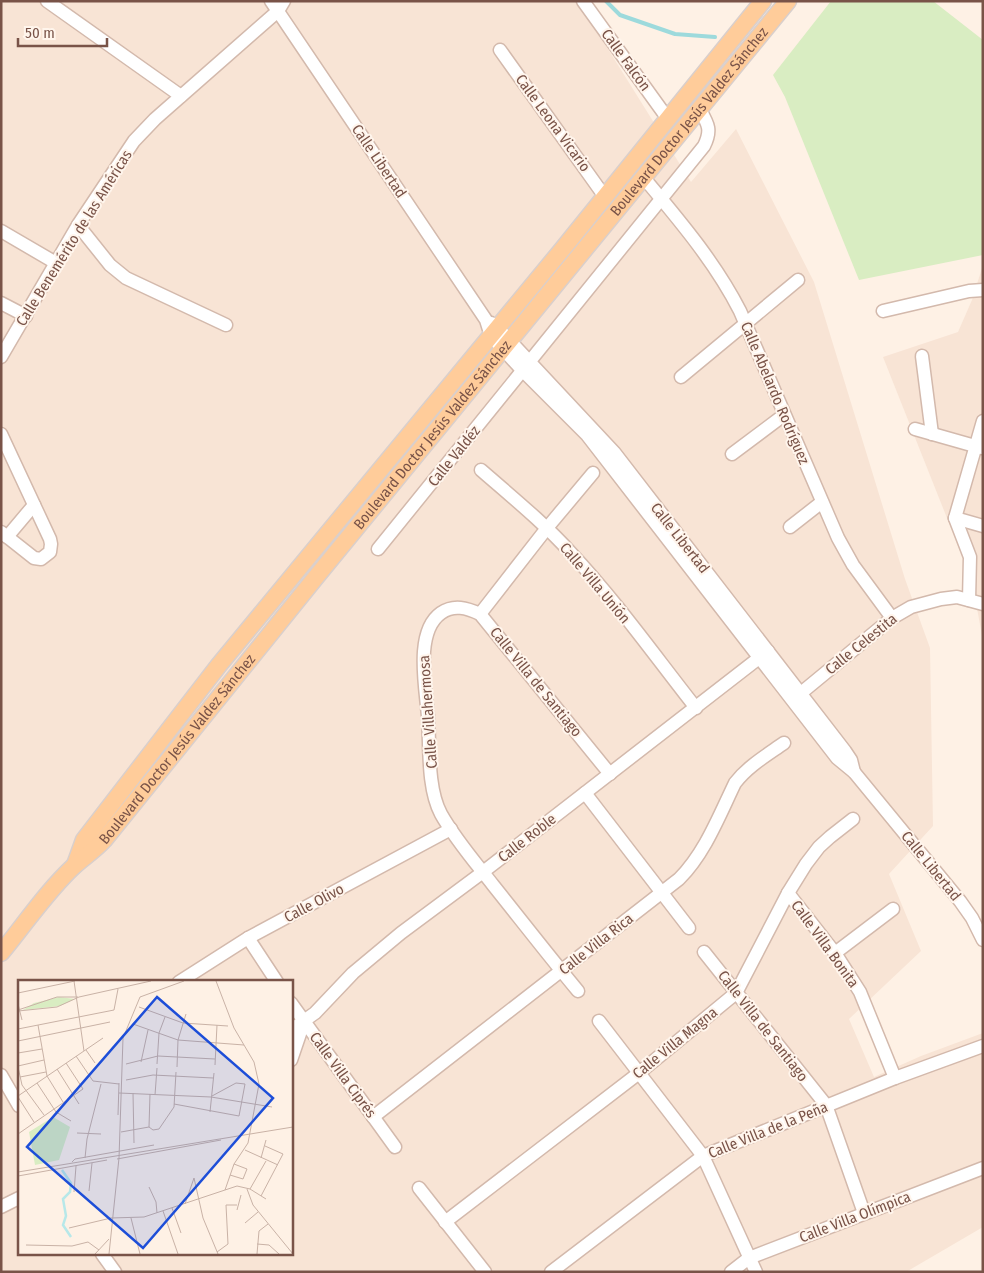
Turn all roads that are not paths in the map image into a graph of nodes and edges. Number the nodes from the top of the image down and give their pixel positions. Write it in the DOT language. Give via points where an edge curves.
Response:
graph roads {
  1 [pos="47,1"];
  2 [pos="583,1"];
  3 [pos="763,1"];
  4 [pos="788,1"];
  5 [pos="278,5"];
  6 [pos="500,50"];
  7 [pos="181,96"];
  8 [pos="700,110"];
  9 [pos="668,119"];
  10 [pos="644,178"];
  11 [pos="605,197"];
  12 [pos="661,199"];
  13 [pos="78,226"];
  14 [pos="1,231"];
  15 [pos="56,263"];
  16 [pos="798,280"];
  17 [pos="983,290"];
  18 [pos="1,303"];
  19 [pos="883,311"];
  20 [pos="26,316"];
  21 [pos="746,324"];
  22 [pos="226,325"];
  23 [pos="492,328"];
  24 [pos="506,344"];
  25 [pos="922,356"];
  26 [pos="1,357"];
  27 [pos="526,366"];
  28 [pos="681,377"];
  29 [pos="784,415"];
  30 [pos="983,421"];
  31 [pos="915,429"];
  32 [pos="1,434"];
  33 [pos="932,434"];
  34 [pos="979,447"];
  35 [pos="732,454"];
  36 [pos="481,470"];
  37 [pos="593,472"];
  38 [pos="822,502"];
  39 [pos="34,505"];
  40 [pos="956,518"];
  41 [pos="983,526"];
  42 [pos="547,528"];
  43 [pos="790,528"];
  44 [pos="4,535"];
  45 [pos="378,549"];
  46 [pos="283,586"];
  47 [pos="299,597"];
  48 [pos="963,598"];
  49 [pos="983,604"];
  50 [pos="480,614"];
  51 [pos="892,618"];
  52 [pos="764,655"];
  53 [pos="801,693"];
  54 [pos="696,708"];
  55 [pos="784,743"];
  56 [pos="854,772"];
  57 [pos="610,774"];
  58 [pos="585,793"];
  59 [pos="854,819"];
  60 [pos="451,829"];
  61 [pos="75,866"];
  62 [pos="483,872"];
  63 [pos="788,893"];
  64 [pos="662,894"];
  65 [pos="893,909"];
  66 [pos="689,928"];
  67 [pos="248,938"];
  68 [pos="983,940"];
  69 [pos="704,952"];
  70 [pos="1,953"];
  71 [pos="836,953"];
  72 [pos="561,971"];
  73 [pos="183,980"];
  74 [pos="276,980"];
  75 [pos="578,992"];
  76 [pos="736,993"];
  77 [pos="292,1004"];
  78 [pos="599,1020"];
  79 [pos="304,1022"];
  80 [pos="292,1029"];
  81 [pos="983,1046"];
  82 [pos="292,1057"];
  83 [pos="639,1073"];
  84 [pos="1,1074"];
  85 [pos="895,1078"];
  86 [pos="18,1104"];
  87 [pos="826,1105"];
  88 [pos="373,1118"];
  89 [pos="394,1147"];
  90 [pos="703,1156"];
  91 [pos="983,1168"];
  92 [pos="419,1188"];
  93 [pos="18,1199"];
  94 [pos="1,1208"];
  95 [pos="864,1213"];
  96 [pos="445,1222"];
  97 [pos="103,1256"];
  98 [pos="749,1258"];
  99 [pos="115,1272"];
  100 [pos="485,1272"];
  101 [pos="551,1272"];
  102 [pos="731,1272"];
  103 [pos="756,1272"];
  1 -- 7 [label="street"];
  2 -- 9 [label="street, Calle Falcón"];
  3 -- 9 [label="main road, Boulevard Doctor Jesús Valdez Sánchez"];
  4 -- 8 [label="main road, Boulevard Doctor Jesús Valdez Sánchez"];
  5 -- 7 [label="street, Calle Benemérito de las Américas"];
  5 -- 23 [label="street, Calle Libertad"];
  6 -- 11 [label="street, Calle Leona Vicario"];
  7 -- 13 [label="street, Calle Benemérito de las Américas" via="130,147"];
  8 -- 10 [label="main road, Boulevard Doctor Jesús Valdez Sánchez"];
  8 -- 12 [label="street, Calle Valdéz" via="708,125 707,139"];
  9 -- 11 [label="main road, Boulevard Doctor Jesús Valdez Sánchez"];
  10 -- 12 [label="street, Calle Abelardo Rodríguez"];
  10 -- 24 [label="main road, Boulevard Doctor Jesús Valdez Sánchez"];
  11 -- 23 [label="main road, Boulevard Doctor Jesús Valdez Sánchez"];
  12 -- 21 [label="street, Calle Abelardo Rodríguez" via="720,274"];
  12 -- 27 [label="street, Calle Valdéz"];
  13 -- 15 [label="street, Calle Benemérito de las Américas"];
  13 -- 22 [label="street" via="110,265 126,278"];
  14 -- 15 [label="street"];
  15 -- 20 [label="street, Calle Benemérito de las Américas"];
  16 -- 21 [label="street"];
  17 -- 19 [label="street"];
  18 -- 20 [label="street"];
  20 -- 26 [label="street, Calle Benemérito de las Américas"];
  21 -- 28 [label="street"];
  21 -- 29 [label="street, Calle Abelardo Rodríguez"];
  23 -- 24 [label="street, Calle Libertad"];
  23 -- 46 [label="main road, Boulevard Doctor Jesús Valdez Sánchez"];
  24 -- 27 [label="street, Calle Libertad"];
  24 -- 47 [label="main road, Boulevard Doctor Jesús Valdez Sánchez"];
  25 -- 33 [label="street"];
  27 -- 45 [label="street, Calle Valdéz"];
  27 -- 52 [label="street, Calle Libertad" via="572,412"];
  29 -- 35 [label="street"];
  29 -- 38 [label="street, Calle Abelardo Rodríguez"];
  30 -- 34 [label="street"];
  31 -- 33 [label="street"];
  32 -- 39 [label="street"];
  33 -- 34 [label="street"];
  34 -- 40 [label="street"];
  36 -- 42 [label="street, Calle Villa Unión"];
  37 -- 42 [label="street"];
  38 -- 43 [label="street"];
  38 -- 51 [label="street, Calle Abelardo Rodríguez" via="846,553"];
  39 -- 44 [label="street"];
  39 -- 44 [label="street" via="50,539 48,555 41,560 34,558"];
  40 -- 41 [label="street"];
  40 -- 48 [label="street" via="970,557"];
  42 -- 50 [label="street"];
  42 -- 54 [label="street, Calle Villa Unión" via="594,578"];
  46 -- 47 [label="main road"];
  46 -- 61 [label="main road, Boulevard Doctor Jesús Valdez Sánchez" via="84,840"];
  47 -- 61 [label="main road, Boulevard Doctor Jesús Valdez Sánchez" via="104,840"];
  48 -- 49 [label="street, Calle Celestita"];
  48 -- 51 [label="street, Calle Celestita" via="911,606"];
  50 -- 57 [label="street, Calle Villa de Santiago"];
  50 -- 60 [label="street, Calle Villahermosa" via="460,607 446,610 432,621 424,644 431,770 441,814"];
  51 -- 53 [label="street, Calle Celestita"];
  52 -- 53 [label="street, Calle Libertad"];
  52 -- 54 [label="street, Calle Roble"];
  52 -- 56 [label="street, Calle Libertad" via="838,758"];
  53 -- 56 [label="street, Calle Libertad" via="845,751"];
  54 -- 57 [label="street, Calle Roble"];
  55 -- 64 [label="street, Calle Villa Rica" via="741,775 700,853 690,868"];
  56 -- 68 [label="street, Calle Libertad" via="960,900"];
  57 -- 58 [label="street, Calle Roble"];
  58 -- 62 [label="street, Calle Roble"];
  58 -- 64 [label="street"];
  59 -- 63 [label="street, Calle Villa Magna" via="819,847"];
  60 -- 62 [label="street, Calle Villahermosa"];
  60 -- 67 [label="street, Calle Olivo"];
  61 -- 70 [label="main road, Boulevard Doctor Jesús Valdez Sánchez"];
  62 -- 72 [label="street, Calle Villahermosa"];
  62 -- 79 [label="street, Calle Roble" via="352,973"];
  63 -- 71 [label="street, Calle Villa Bonita"];
  63 -- 76 [label="street, Calle Villa Magna"];
  64 -- 66 [label="street"];
  64 -- 72 [label="street, Calle Villa Rica"];
  65 -- 71 [label="street"];
  67 -- 73 [label="street, Calle Olivo"];
  67 -- 74 [label="street"];
  69 -- 76 [label="street, Calle Villa de Santiago"];
  71 -- 85 [label="street, Calle Villa Bonita" via="860,992"];
  72 -- 75 [label="street, Calle Villahermosa"];
  72 -- 88 [label="street, Calle Villa Rica"];
  76 -- 83 [label="street, Calle Villa Magna"];
  76 -- 87 [label="street, Calle Villa de Santiago"];
  77 -- 79 [label="street, Calle Villa Ciprés"];
  78 -- 83 [label="street"];
  79 -- 80 [label="street, Calle Roble"];
  79 -- 82 [label="street"];
  79 -- 88 [label="street, Calle Villa Ciprés"];
  81 -- 85 [label="street, Calle Villa de la Peña"];
  83 -- 90 [label="street"];
  83 -- 96 [label="street, Calle Villa Magna"];
  84 -- 86 [label="street"];
  85 -- 87 [label="street, Calle Villa de la Peña"];
  87 -- 90 [label="street, Calle Villa de la Peña"];
  87 -- 95 [label="street, Calle Villa de Santiago"];
  88 -- 89 [label="street, Calle Villa Ciprés"];
  90 -- 98 [label="street"];
  90 -- 101 [label="street, Calle Villa de la Peña"];
  91 -- 95 [label="street, Calle Villa Olímpica"];
  92 -- 96 [label="street"];
  93 -- 94 [label="street"];
  95 -- 98 [label="street, Calle Villa Olímpica"];
  96 -- 100 [label="street"];
  97 -- 99 [label="street"];
  98 -- 102 [label="street, Calle Villa Olímpica"];
  98 -- 103 [label="street"];
}
